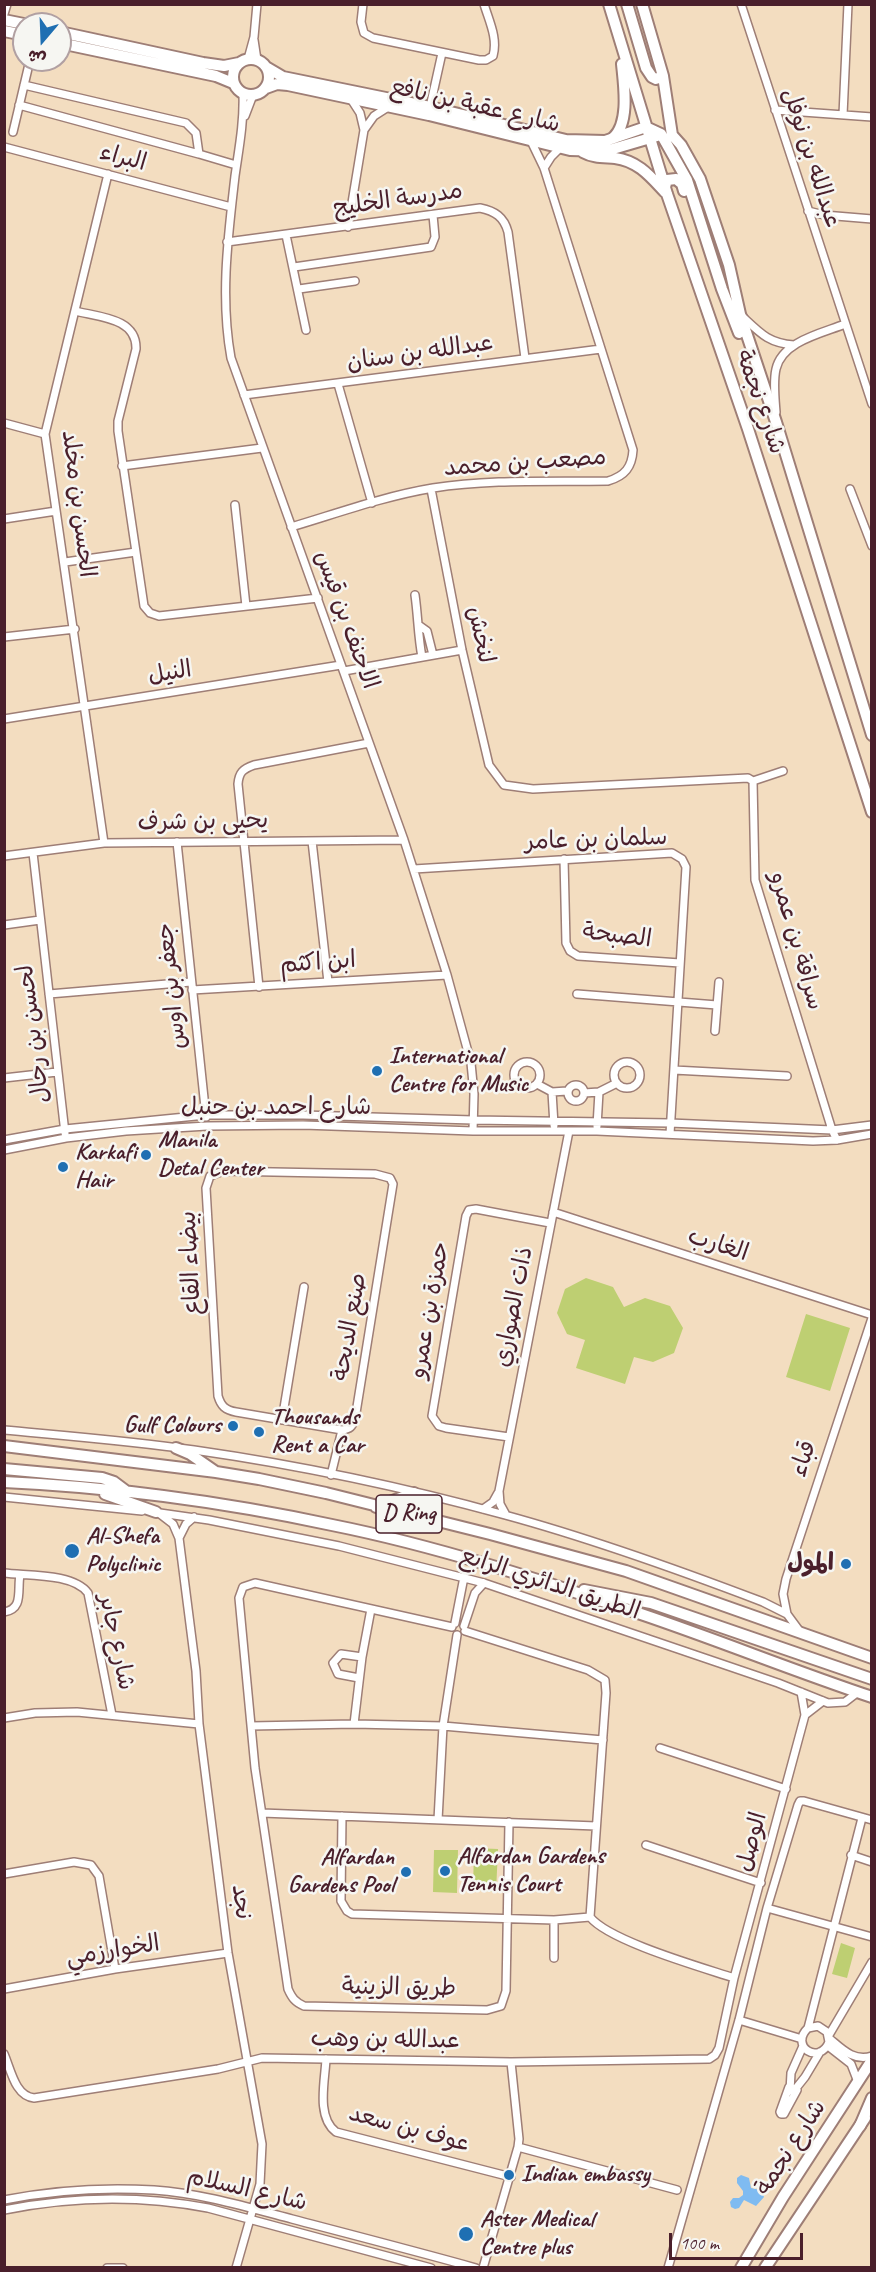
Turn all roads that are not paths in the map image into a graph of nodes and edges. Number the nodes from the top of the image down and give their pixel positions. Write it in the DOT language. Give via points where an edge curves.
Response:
graph roads {
  1 [pos="7,4"];
  2 [pos="258,4"];
  3 [pos="363,4"];
  4 [pos="484,4"];
  5 [pos="609,4"];
  6 [pos="627,4"];
  7 [pos="642,4"];
  8 [pos="741,4"];
  9 [pos="848,4"];
  10 [pos="4,14"];
  11 [pos="72,35"];
  12 [pos="621,45"];
  13 [pos="72,46"];
  14 [pos="442,53"];
  15 [pos="252,62"];
  16 [pos="27,72"];
  17 [pos="663,76"];
  18 [pos="233,82"];
  19 [pos="24,85"];
  20 [pos="266,88"];
  21 [pos="248,94"];
  22 [pos="351,99"];
  23 [pos="19,105"];
  24 [pos="388,107"];
  25 [pos="430,107"];
  26 [pos="775,110"];
  27 [pos="843,115"];
  28 [pos="872,117"];
  29 [pos="669,125"];
  30 [pos="646,128"];
  31 [pos="364,130"];
  32 [pos="13,132"];
  33 [pos="661,134"];
  34 [pos="613,138"];
  35 [pos="650,139"];
  36 [pos="531,141"];
  37 [pos="4,147"];
  38 [pos="560,148"];
  39 [pos="583,152"];
  40 [pos="199,154"];
  41 [pos="237,165"];
  42 [pos="544,168"];
  43 [pos="108,174"];
  44 [pos="666,190"];
  45 [pos="231,207"];
  46 [pos="808,211"];
  47 [pos="433,215"];
  48 [pos="872,219"];
  49 [pos="348,227"];
  50 [pos="286,236"];
  51 [pos="227,242"];
  52 [pos="713,256"];
  53 [pos="294,267"];
  54 [pos="355,281"];
  55 [pos="299,289"];
  56 [pos="75,311"];
  57 [pos="740,314"];
  58 [pos="845,324"];
  59 [pos="306,330"];
  60 [pos="794,345"];
  61 [pos="601,349"];
  62 [pos="525,358"];
  63 [pos="338,384"];
  64 [pos="869,392"];
  65 [pos="244,395"];
  66 [pos="872,404"];
  67 [pos="776,422"];
  68 [pos="4,423"];
  69 [pos="45,434"];
  70 [pos="262,448"];
  71 [pos="788,461"];
  72 [pos="122,466"];
  73 [pos="431,489"];
  74 [pos="850,489"];
  75 [pos="372,502"];
  76 [pos="235,505"];
  77 [pos="56,511"];
  78 [pos="4,519"];
  79 [pos="291,526"];
  80 [pos="872,546"];
  81 [pos="136,552"];
  82 [pos="65,562"];
  83 [pos="415,595"];
  84 [pos="318,598"];
  85 [pos="246,606"];
  86 [pos="420,626"];
  87 [pos="75,629"];
  88 [pos="4,637"];
  89 [pos="462,650"];
  90 [pos="433,655"];
  91 [pos="422,657"];
  92 [pos="343,668"];
  93 [pos="86,707"];
  94 [pos="4,719"];
  95 [pos="872,735"];
  96 [pos="369,743"];
  97 [pos="783,771"];
  98 [pos="753,781"];
  99 [pos="872,812"];
  100 [pos="404,840"];
  101 [pos="312,841"];
  102 [pos="177,842"];
  103 [pos="245,842"];
  104 [pos="104,843"];
  105 [pos="33,853"];
  106 [pos="4,856"];
  107 [pos="564,859"];
  108 [pos="414,869"];
  109 [pos="40,920"];
  110 [pos="4,925"];
  111 [pos="680,963"];
  112 [pos="447,975"];
  113 [pos="328,982"];
  114 [pos="719,982"];
  115 [pos="191,986"];
  116 [pos="259,987"];
  117 [pos="49,994"];
  118 [pos="577,994"];
  119 [pos="677,1001"];
  120 [pos="717,1005"];
  121 [pos="715,1031"];
  122 [pos="674,1070"];
  123 [pos="57,1072"];
  124 [pos="787,1076"];
  125 [pos="4,1078"];
  126 [pos="617,1083"];
  127 [pos="537,1084"];
  128 [pos="567,1091"];
  129 [pos="552,1092"];
  130 [pos="599,1092"];
  131 [pos="584,1093"];
  132 [pos="206,1115"];
  133 [pos="473,1120"];
  134 [pos="554,1121"];
  135 [pos="598,1122"];
  136 [pos="670,1123"];
  137 [pos="872,1125"];
  138 [pos="207,1126"];
  139 [pos="65,1129"];
  140 [pos="832,1130"];
  141 [pos="473,1131"];
  142 [pos="555,1131"];
  143 [pos="569,1131"];
  144 [pos="597,1131"];
  145 [pos="670,1134"];
  146 [pos="872,1134"];
  147 [pos="66,1138"];
  148 [pos="4,1140"];
  149 [pos="837,1140"];
  150 [pos="4,1150"];
  151 [pos="390,1178"];
  152 [pos="552,1212"];
  153 [pos="550,1223"];
  154 [pos="304,1287"];
  155 [pos="872,1316"];
  156 [pos="282,1420"];
  157 [pos="4,1430"];
  158 [pos="342,1430"];
  159 [pos="509,1437"];
  160 [pos="6,1447"];
  161 [pos="176,1448"];
  162 [pos="4,1469"];
  163 [pos="216,1472"];
  164 [pos="331,1475"];
  165 [pos="4,1482"];
  166 [pos="88,1487"];
  167 [pos="499,1491"];
  168 [pos="129,1492"];
  169 [pos="414,1492"];
  170 [pos="4,1497"];
  171 [pos="16,1498"];
  172 [pos="4,1506"];
  173 [pos="376,1507"];
  174 [pos="483,1509"];
  175 [pos="156,1512"];
  176 [pos="506,1515"];
  177 [pos="194,1517"];
  178 [pos="179,1538"];
  179 [pos="4,1573"];
  180 [pos="22,1575"];
  181 [pos="464,1577"];
  182 [pos="484,1583"];
  183 [pos="557,1587"];
  184 [pos="371,1609"];
  185 [pos="4,1612"];
  186 [pos="786,1614"];
  187 [pos="453,1625"];
  188 [pos="465,1628"];
  189 [pos="801,1633"];
  190 [pos="457,1635"];
  191 [pos="362,1657"];
  192 [pos="872,1658"];
  193 [pos="359,1678"];
  194 [pos="872,1679"];
  195 [pos="801,1692"];
  196 [pos="858,1692"];
  197 [pos="872,1697"];
  198 [pos="822,1701"];
  199 [pos="112,1715"];
  200 [pos="805,1715"];
  201 [pos="4,1718"];
  202 [pos="199,1724"];
  203 [pos="354,1724"];
  204 [pos="251,1726"];
  205 [pos="443,1726"];
  206 [pos="603,1740"];
  207 [pos="660,1748"];
  208 [pos="786,1789"];
  209 [pos="262,1814"];
  210 [pos="342,1816"];
  211 [pos="862,1818"];
  212 [pos="438,1820"];
  213 [pos="872,1821"];
  214 [pos="509,1822"];
  215 [pos="596,1826"];
  216 [pos="646,1845"];
  217 [pos="851,1855"];
  218 [pos="872,1862"];
  219 [pos="4,1874"];
  220 [pos="761,1883"];
  221 [pos="767,1908"];
  222 [pos="590,1917"];
  223 [pos="507,1918"];
  224 [pos="554,1920"];
  225 [pos="832,1926"];
  226 [pos="872,1937"];
  227 [pos="228,1953"];
  228 [pos="554,1958"];
  229 [pos="872,1962"];
  230 [pos="115,1969"];
  231 [pos="734,1978"];
  232 [pos="4,1989"];
  233 [pos="739,2020"];
  234 [pos="808,2028"];
  235 [pos="829,2040"];
  236 [pos="802,2042"];
  237 [pos="820,2052"];
  238 [pos="4,2054"];
  239 [pos="872,2058"];
  240 [pos="326,2059"];
  241 [pos="248,2060"];
  242 [pos="511,2062"];
  243 [pos="858,2082"];
  244 [pos="789,2086"];
  245 [pos="798,2087"];
  246 [pos="872,2098"];
  247 [pos="872,2109"];
  248 [pos="860,2126"];
  249 [pos="518,2147"];
  250 [pos="511,2176"];
  251 [pos="677,2190"];
  252 [pos="4,2200"];
  253 [pos="4,2210"];
  254 [pos="254,2210"];
  255 [pos="252,2219"];
  256 [pos="108,2268"];
  257 [pos="123,2268"];
  258 [pos="236,2268"];
  259 [pos="431,2268"];
  260 [pos="476,2268"];
  261 [pos="483,2268"];
  262 [pos="668,2268"];
  263 [pos="741,2268"];
  264 [pos="765,2268"];
  1 -- 10 [label="street"];
  2 -- 15 [label="street"];
  3 -- 14 [label="street" via="364,33"];
  4 -- 14 [label="street" via="495,39 493,56 478,60"];
  5 -- 12 [label="main road, شارع نجمة"];
  6 -- 17 [label="main road" via="646,68 651,77"];
  7 -- 17 [label="main road, شارع نجمة"];
  8 -- 26 [label="street, عبدالله بن نوفل"];
  9 -- 27 [label="street"];
  11 -- 15 [label="main road, شارع عقبة بن نافع" via="203,63 224,66"];
  12 -- 30 [label="main road, شارع نجمة"];
  12 -- 34 [label="main road" via="623,115"];
  13 -- 18 [label="main road"];
  14 -- 25 [label="street"];
  15 -- 18 [label="main road" via="232,75"];
  15 -- 20 [label="main road" via="269,81"];
  15 -- 25 [label="main road, شارع عقبة بن نافع" via="283,77"];
  16 -- 19 [label="street"];
  17 -- 29 [label="main road, شارع نجمة"];
  18 -- 21 [label="main road"];
  19 -- 23 [label="street"];
  19 -- 40 [label="street" via="180,120 196,133"];
  20 -- 21 [label="main road"];
  20 -- 22 [label="main road, شارع عقبة بن نافع" via="288,85"];
  21 -- 41 [label="street, الاحنف بن قيس"];
  22 -- 24 [label="main road, شارع عقبة بن نافع"];
  22 -- 31 [label="street"];
  23 -- 32 [label="street"];
  23 -- 40 [label="street"];
  24 -- 31 [label="street" via="374,116"];
  24 -- 36 [label="main road, شارع عقبة بن نافع"];
  25 -- 34 [label="main road, شارع عقبة بن نافع" via="566,140 593,142"];
  26 -- 27 [label="street"];
  26 -- 46 [label="street, عبدالله بن نوفل"];
  27 -- 28 [label="street"];
  29 -- 33 [label="main road, شارع عقبة بن نافع"];
  29 -- 57 [label="main road, شارع نجمة" via="700,179 729,265"];
  30 -- 33 [label="main road"];
  30 -- 34 [label="main road, شارع عقبة بن نافع"];
  30 -- 35 [label="main road, شارع نجمة"];
  31 -- 49 [label="street"];
  33 -- 35 [label="main road, شارع عقبة بن نافع"];
  33 -- 52 [label="main road" via="687,180"];
  35 -- 39 [label="main road, شارع عقبة بن نافع" via="606,152"];
  35 -- 44 [label="main road, شارع نجمة"];
  36 -- 38 [label="main road, شارع عقبة بن نافع"];
  36 -- 42 [label="street, مصعب بن محمد"];
  37 -- 43 [label="street, البراء"];
  38 -- 39 [label="main road, شارع عقبة بن نافع"];
  38 -- 42 [label="street"];
  39 -- 44 [label="main road" via="592,157 635,163"];
  40 -- 41 [label="street"];
  41 -- 45 [label="street, الاحنف بن قيس"];
  42 -- 61 [label="street, مصعب بن محمد"];
  43 -- 45 [label="street, البراء"];
  43 -- 56 [label="street, الحسن بن مخلد"];
  44 -- 52 [label="main road" via="667,180 676,179 682,184 704,248"];
  44 -- 99 [label="main road, شارع نجمة"];
  45 -- 51 [label="street, الاحنف بن قيس"];
  46 -- 48 [label="street"];
  46 -- 58 [label="street, عبدالله بن نوفل"];
  47 -- 49 [label="street, مدرسة الخليج"];
  47 -- 53 [label="street" via="435,237 431,247"];
  47 -- 62 [label="street, مدرسة الخليج" via="480,208 506,222"];
  49 -- 50 [label="street, مدرسة الخليج"];
  50 -- 51 [label="street, مدرسة الخليج"];
  50 -- 53 [label="street"];
  51 -- 65 [label="street, الاحنف بن قيس" via="227,335"];
  52 -- 71 [label="main road" via="779,453"];
  53 -- 55 [label="street"];
  54 -- 55 [label="street"];
  55 -- 59 [label="street"];
  56 -- 69 [label="street, الحسن بن مخلد"];
  56 -- 72 [label="street" via="122,323 129,327 136,341 118,422"];
  57 -- 60 [label="street" via="765,337 779,344"];
  57 -- 67 [label="main road, شارع نجمة"];
  58 -- 60 [label="street"];
  58 -- 64 [label="street, عبدالله بن نوفل"];
  60 -- 67 [label="street" via="776,369"];
  61 -- 62 [label="street, عبدالله بن سنان"];
  61 -- 73 [label="street, مصعب بن محمد" via="633,450 629,468 623,474 608,481 506,482"];
  62 -- 63 [label="street, عبدالله بن سنان"];
  63 -- 65 [label="street, عبدالله بن سنان"];
  63 -- 75 [label="street"];
  64 -- 66 [label="street, عبدالله بن نوفل"];
  65 -- 70 [label="street, الاحنف بن قيس"];
  67 -- 71 [label="main road, شارع نجمة"];
  68 -- 69 [label="street"];
  69 -- 77 [label="street, الحسن بن مخلد"];
  70 -- 72 [label="street"];
  70 -- 79 [label="street, الاحنف بن قيس"];
  71 -- 95 [label="main road, شارع نجمة"];
  72 -- 81 [label="street"];
  73 -- 75 [label="street, مصعب بن محمد"];
  73 -- 89 [label="street, لنخش"];
  74 -- 80 [label="street"];
  75 -- 79 [label="street, مصعب بن محمد"];
  76 -- 85 [label="street"];
  77 -- 78 [label="street"];
  77 -- 82 [label="street, الحسن بن مخلد"];
  79 -- 84 [label="street, الاحنف بن قيس"];
  81 -- 82 [label="street"];
  81 -- 85 [label="street" via="144,606 150,613 159,616"];
  82 -- 87 [label="street, الحسن بن مخلد"];
  83 -- 86 [label="street"];
  84 -- 85 [label="street"];
  84 -- 92 [label="street, الاحنف بن قيس"];
  86 -- 90 [label="street" via="427,631"];
  86 -- 91 [label="street"];
  87 -- 88 [label="street"];
  87 -- 93 [label="street, الحسن بن مخلد"];
  89 -- 90 [label="street, النيل"];
  89 -- 98 [label="street, لنخش" via="489,765 504,785 533,789 748,778"];
  90 -- 91 [label="street, النيل"];
  91 -- 92 [label="street, النيل"];
  92 -- 93 [label="street, النيل"];
  92 -- 96 [label="street, الاحنف بن قيس"];
  93 -- 94 [label="street, النيل"];
  93 -- 104 [label="street, الحسن بن مخلد"];
  96 -- 100 [label="street, الاحنف بن قيس"];
  96 -- 103 [label="street" via="245,768 239,774 238,784"];
  97 -- 98 [label="street"];
  98 -- 140 [label="street, سراقة بن عمرو" via="755,880"];
  100 -- 101 [label="street, يحيى بن شرف"];
  100 -- 108 [label="street, الاحنف بن قيس"];
  101 -- 103 [label="street, يحيى بن شرف"];
  101 -- 113 [label="street"];
  102 -- 103 [label="street, يحيى بن شرف"];
  102 -- 104 [label="street, يحيى بن شرف"];
  102 -- 115 [label="street, جعفر بن اوس"];
  103 -- 116 [label="street"];
  104 -- 105 [label="street, يحيى بن شرف"];
  105 -- 106 [label="street, يحيى بن شرف"];
  105 -- 109 [label="street, لحسن بن رحال"];
  107 -- 108 [label="street, سلمان بن عامر"];
  107 -- 111 [label="street, الصبحة" via="566,943 570,951 578,956"];
  107 -- 111 [label="street, سلمان بن عامر" via="678,855 686,867"];
  108 -- 112 [label="street, الاحنف بن قيس"];
  109 -- 110 [label="street"];
  109 -- 117 [label="street, لحسن بن رحال"];
  111 -- 119 [label="street, سلمان بن عامر"];
  112 -- 113 [label="street, ابن اكثم"];
  112 -- 133 [label="street, الاحنف بن قيس" via="471,1063"];
  113 -- 116 [label="street, ابن اكثم"];
  114 -- 120 [label="street"];
  115 -- 116 [label="street, ابن اكثم"];
  115 -- 117 [label="street, ابن اكثم"];
  115 -- 132 [label="street, جعفر بن اوس"];
  117 -- 123 [label="street, لحسن بن رحال"];
  118 -- 119 [label="street"];
  119 -- 120 [label="street"];
  119 -- 122 [label="street, سلمان بن عامر"];
  120 -- 121 [label="street"];
  122 -- 124 [label="street"];
  122 -- 136 [label="street, سلمان بن عامر"];
  123 -- 125 [label="street"];
  123 -- 139 [label="street, لحسن بن رحال"];
  126 -- 130 [label="street"];
  127 -- 129 [label="street"];
  128 -- 129 [label="street"];
  128 -- 131 [label="street" via="576,1084"];
  128 -- 131 [label="street" via="568,1098 577,1102"];
  129 -- 134 [label="street"];
  130 -- 131 [label="street"];
  130 -- 135 [label="street"];
  132 -- 133 [label="street, شارع احمد بن حنبل"];
  132 -- 138 [label="street, جعفر بن اوس"];
  132 -- 139 [label="street, شارع احمد بن حنبل"];
  133 -- 134 [label="street, شارع احمد بن حنبل"];
  133 -- 141 [label="street, الاحنف بن قيس"];
  134 -- 135 [label="street, شارع احمد بن حنبل"];
  134 -- 142 [label="street"];
  135 -- 136 [label="street, شارع احمد بن حنبل"];
  135 -- 144 [label="street"];
  136 -- 140 [label="street, شارع احمد بن حنبل"];
  136 -- 145 [label="street, سلمان بن عامر"];
  137 -- 140 [label="street, شارع احمد بن حنبل"];
  138 -- 141 [label="street, شارع احمد بن حنبل"];
  138 -- 147 [label="street, شارع احمد بن حنبل"];
  139 -- 147 [label="street, لحسن بن رحال"];
  139 -- 148 [label="street, شارع احمد بن حنبل"];
  140 -- 149 [label="street, سراقة بن عمرو"];
  141 -- 142 [label="street, شارع احمد بن حنبل"];
  142 -- 143 [label="street, شارع احمد بن حنبل"];
  143 -- 144 [label="street, شارع احمد بن حنبل"];
  143 -- 152 [label="street, ذات الصواري"];
  144 -- 145 [label="street, شارع احمد بن حنبل"];
  145 -- 149 [label="street, شارع احمد بن حنبل"];
  146 -- 149 [label="street, شارع احمد بن حنبل"];
  147 -- 150 [label="street, شارع احمد بن حنبل"];
  151 -- 156 [label="street, بيضاء القاع" via="375,1174 223,1171 210,1176 207,1182 220,1403 229,1411"];
  151 -- 158 [label="street, صنع الديحة" via="393,1191 355,1419 352,1426"];
  152 -- 153 [label="street, ذات الصواري"];
  152 -- 155 [label="street, الغارب"];
  153 -- 159 [label="street, ذات الصواري"];
  153 -- 159 [label="street, حمزة بن عمرو" via="476,1209 466,1216 432,1416 439,1426 446,1428"];
  154 -- 156 [label="street"];
  155 -- 186 [label="street, قباء" via="784,1587"];
  156 -- 158 [label="street, بيضاء القاع"];
  157 -- 161 [label="street, الطريق الدائري الرابع"];
  158 -- 164 [label="street, صنع الديحة"];
  159 -- 167 [label="street, ذات الصواري"];
  160 -- 163 [label="main road, الطريق الدائري الرابع / D Ring"];
  161 -- 163 [label="main road"];
  161 -- 164 [label="street, الطريق الدائري الرابع"];
  162 -- 168 [label="main road" via="102,1478"];
  163 -- 173 [label="main road, الطريق الدائري الرابع / D Ring" via="292,1485"];
  164 -- 169 [label="street, الطريق الدائري الرابع"];
  165 -- 166 [label="main road, الطريق الدائري الرابع / D Ring"];
  166 -- 168 [label="main road, الطريق الدائري الرابع / D Ring"];
  166 -- 175 [label="main road"];
  167 -- 174 [label="street"];
  167 -- 176 [label="street, ذات الصواري"];
  168 -- 183 [label="main road, الطريق الدائري الرابع / D Ring" via="333,1525"];
  169 -- 173 [label="main road"];
  169 -- 174 [label="street, الطريق الدائري الرابع"];
  170 -- 171 [label="street, الطريق الدائري الرابع"];
  171 -- 172 [label="street"];
  171 -- 175 [label="street, الطريق الدائري الرابع"];
  173 -- 189 [label="main road, الطريق الدائري الرابع / D Ring" via="626,1572"];
  174 -- 176 [label="street, الطريق الدائري الرابع"];
  175 -- 177 [label="street, الطريق الدائري الرابع"];
  175 -- 178 [label="street, نجد" via="169,1519"];
  176 -- 186 [label="street, الطريق الدائري الرابع" via="702,1579"];
  177 -- 178 [label="street"];
  177 -- 181 [label="street, الطريق الدائري الرابع" via="339,1546"];
  178 -- 202 [label="street, نجد"];
  179 -- 180 [label="street, شارع جابر"];
  180 -- 185 [label="street" via="16,1608"];
  180 -- 199 [label="street, شارع جابر" via="75,1582 88,1593"];
  181 -- 182 [label="street, الطريق الدائري الرابع"];
  181 -- 187 [label="street"];
  182 -- 188 [label="street" via="475,1593"];
  182 -- 195 [label="street, الطريق الدائري الرابع"];
  183 -- 194 [label="main road" via="651,1603"];
  183 -- 196 [label="main road, الطريق الدائري الرابع / D Ring"];
  184 -- 187 [label="street"];
  184 -- 191 [label="street"];
  184 -- 204 [label="street" via="255,1583 243,1587 239,1598"];
  186 -- 189 [label="street, الطريق الدائري الرابع"];
  187 -- 188 [label="street" via="460,1622"];
  187 -- 190 [label="street"];
  188 -- 190 [label="street" via="462,1635"];
  188 -- 206 [label="street" via="588,1670 605,1680"];
  189 -- 192 [label="main road, الطريق الدائري الرابع / D Ring"];
  190 -- 205 [label="street"];
  191 -- 193 [label="street"];
  191 -- 193 [label="street" via="341,1654 333,1663 338,1674"];
  193 -- 203 [label="street"];
  195 -- 198 [label="street, الطريق الدائري الرابع"];
  195 -- 200 [label="street, الوصل"];
  196 -- 197 [label="main road, الطريق الدائري الرابع / D Ring"];
  196 -- 198 [label="street" via="839,1703"];
  198 -- 200 [label="street"];
  199 -- 201 [label="street" via="56,1711"];
  199 -- 202 [label="street"];
  200 -- 208 [label="street, الوصل"];
  202 -- 227 [label="street, نجد"];
  203 -- 204 [label="street"];
  203 -- 205 [label="street"];
  204 -- 209 [label="street"];
  205 -- 206 [label="street"];
  205 -- 212 [label="street"];
  206 -- 215 [label="street"];
  207 -- 208 [label="street"];
  208 -- 220 [label="street, الوصل"];
  209 -- 210 [label="street"];
  209 -- 223 [label="street, طريق الزينية" via="288,1989 296,2002 304,2006 487,2010 501,2006 506,1991"];
  210 -- 212 [label="street"];
  210 -- 223 [label="street" via="342,1901 347,1911"];
  211 -- 213 [label="street"];
  211 -- 217 [label="street"];
  211 -- 221 [label="street" via="800,1801"];
  212 -- 214 [label="street"];
  214 -- 215 [label="street"];
  214 -- 223 [label="street"];
  215 -- 222 [label="street"];
  216 -- 220 [label="street"];
  217 -- 218 [label="street"];
  217 -- 225 [label="street"];
  219 -- 230 [label="street" via="74,1862 91,1865 99,1876"];
  220 -- 231 [label="street, الوصل"];
  221 -- 225 [label="street"];
  221 -- 233 [label="street"];
  222 -- 224 [label="street"];
  222 -- 231 [label="street" via="604,1930 624,1939"];
  223 -- 224 [label="street"];
  224 -- 228 [label="street"];
  225 -- 226 [label="street"];
  225 -- 234 [label="street"];
  227 -- 230 [label="street, الخوارزمي"];
  227 -- 241 [label="street, نجد"];
  229 -- 235 [label="street"];
  230 -- 232 [label="street, الخوارزمي"];
  231 -- 242 [label="street, عبدالله بن وهب" via="719,2048 709,2059"];
  233 -- 236 [label="street"];
  233 -- 262 [label="street"];
  234 -- 235 [label="street" via="825,2029"];
  234 -- 236 [label="street"];
  235 -- 237 [label="street"];
  235 -- 239 [label="street" via="854,2056"];
  235 -- 243 [label="street" via="851,2064"];
  236 -- 237 [label="street" via="810,2052"];
  236 -- 244 [label="street"];
  237 -- 245 [label="street"];
  238 -- 241 [label="street, عبدالله بن وهب" via="19,2090 34,2098"];
  239 -- 243 [label="main road, شارع نجمة"];
  240 -- 241 [label="street, عبدالله بن وهب"];
  240 -- 242 [label="street, عبدالله بن وهب"];
  240 -- 250 [label="street, عوف بن سعد" via="324,2112 329,2127 336,2132"];
  241 -- 254 [label="street, نجد" via="262,2144"];
  242 -- 249 [label="street"];
  243 -- 263 [label="main road, شارع نجمة"];
  244 -- 245 [label="street" via="793,2092"];
  244 -- 245 [label="street" via="782,2115"];
  246 -- 248 [label="main road"];
  247 -- 248 [label="main road, شارع نجمة"];
  248 -- 264 [label="main road, شارع نجمة"];
  249 -- 250 [label="street"];
  249 -- 251 [label="street"];
  250 -- 261 [label="street"];
  252 -- 254 [label="street, شارع السلام" via="48,2192 155,2190"];
  253 -- 255 [label="street, شارع السلام" via="45,2202 122,2198 182,2203"];
  254 -- 255 [label="street, نجد"];
  254 -- 260 [label="street, شارع السلام"];
  255 -- 258 [label="street, نجد"];
  255 -- 259 [label="street, شارع السلام"];
  256 -- 257 [label="street"];
}
